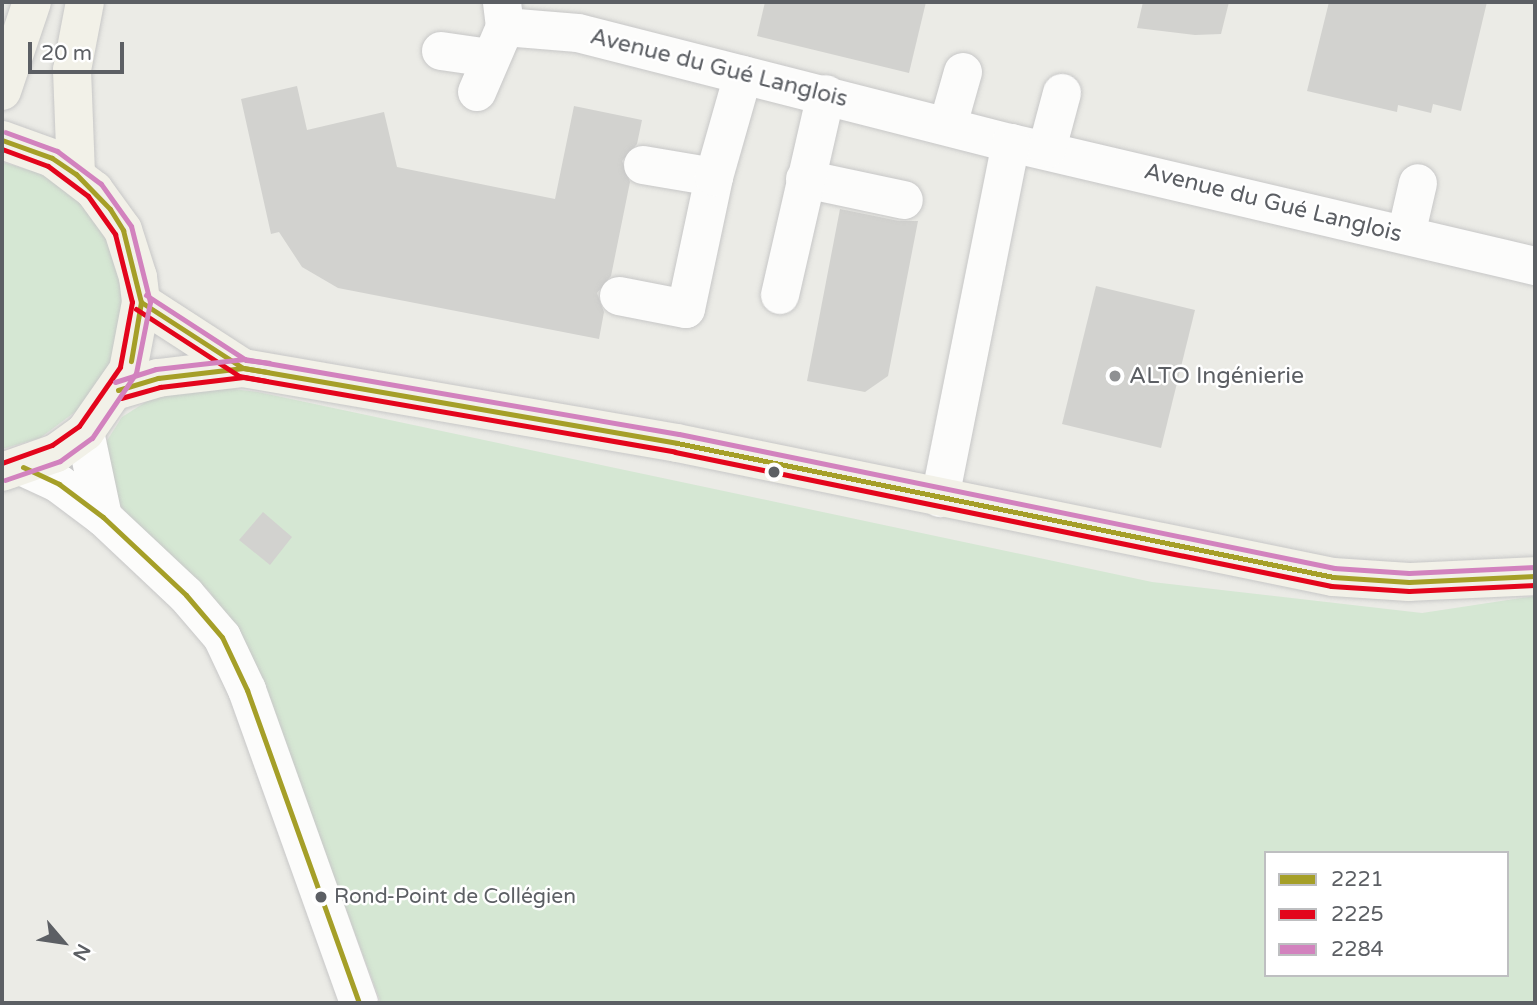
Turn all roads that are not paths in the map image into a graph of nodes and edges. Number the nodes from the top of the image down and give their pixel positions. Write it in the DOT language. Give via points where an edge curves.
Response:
graph roads {
  1 [pos="32,2"];
  2 [pos="85,2"];
  3 [pos="493,45"];
  4 [pos="441,51"];
  5 [pos="963,72"];
  6 [pos="743,75"];
  7 [pos="2,91"];
  8 [pos="1062,93"];
  9 [pos="826,94"];
  10 [pos="948,125"];
  11 [pos="2,141"];
  12 [pos="1029,146"];
  13 [pos="643,165"];
  14 [pos="76,174"];
  15 [pos="714,177"];
  16 [pos="805,178"];
  17 [pos="1418,183"];
  18 [pos="904,200"];
  19 [pos="1406,234"];
  20 [pos="1535,266"];
  21 [pos="780,295"];
  22 [pos="619,296"];
  23 [pos="141,302"];
  24 [pos="243,368"];
  25 [pos="118,390"];
  26 [pos="85,432"];
  27 [pos="13,470"];
  28 [pos="940,498"];
  29 [pos="103,517"];
  30 [pos="1535,576"];
  31 [pos="359,1003"];
  1 -- 7 [label="main road"];
  2 -- 14 [label="main road" via="72,70"];
  3 -- 4 [label="street, Avenue du Gué Langlois"];
  3 -- 6 [label="street, Avenue du Gué Langlois" via="578,33"];
  5 -- 10 [label="street"];
  6 -- 9 [label="street, Avenue du Gué Langlois"];
  6 -- 15 [label="street"];
  8 -- 12 [label="street"];
  9 -- 10 [label="street, Avenue du Gué Langlois"];
  9 -- 16 [label="street"];
  10 -- 12 [label="street, Avenue du Gué Langlois"];
  11 -- 14 [label="main road" via="52,158"];
  12 -- 19 [label="street, Avenue du Gué Langlois"];
  12 -- 28 [label="street"];
  13 -- 15 [label="street"];
  14 -- 23 [label="main road" via="110,209 123,230"];
  15 -- 22 [label="street" via="686,309"];
  16 -- 18 [label="street"];
  16 -- 21 [label="street"];
  17 -- 19 [label="street"];
  19 -- 20 [label="street, Avenue du Gué Langlois"];
  23 -- 24 [label="main road"];
  23 -- 25 [label="main road" via="136,348"];
  24 -- 25 [label="main road" via="158,378"];
  24 -- 28 [label="main road" via="677,443"];
  25 -- 26 [label="main road"];
  26 -- 27 [label="main road" via="56,453"];
  26 -- 29 [label="street"];
  27 -- 29 [label="street" via="59,484"];
  28 -- 30 [label="main road" via="1333,577 1409,582"];
  29 -- 31 [label="street" via="186,594 222,637 247,690"];
}
